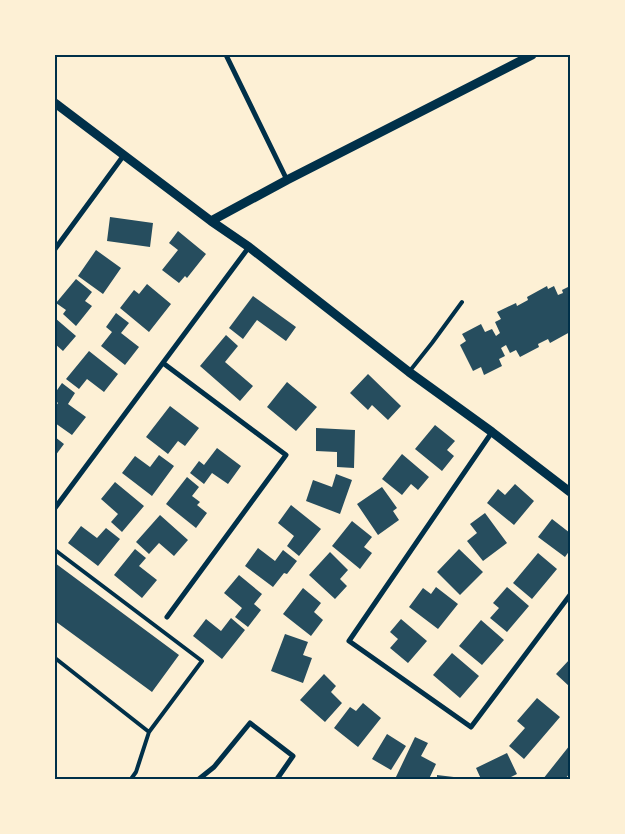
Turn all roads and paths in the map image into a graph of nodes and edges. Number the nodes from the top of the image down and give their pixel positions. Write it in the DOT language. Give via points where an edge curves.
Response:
graph roads {
  1 [pos="226,55"];
  2 [pos="532,55"];
  3 [pos="55,103"];
  4 [pos="125,155"];
  5 [pos="287,180"];
  6 [pos="211,221"];
  7 [pos="249,247"];
  8 [pos="55,250"];
  9 [pos="462,302"];
  10 [pos="163,363"];
  11 [pos="409,372"];
  12 [pos="492,432"];
  13 [pos="570,492"];
  14 [pos="55,508"];
  15 [pos="55,550"];
  16 [pos="570,595"];
  17 [pos="167,617"];
  18 [pos="55,658"];
  19 [pos="149,732"];
  20 [pos="131,779"];
  21 [pos="199,779"];
  22 [pos="276,779"];
  1 -- 5 [label="street"];
  2 -- 5 [label="street"];
  3 -- 4 [label="street"];
  4 -- 6 [label="street"];
  4 -- 8 [label="street"];
  5 -- 6 [label="street"];
  6 -- 7 [label="street"];
  7 -- 10 [label="street"];
  7 -- 11 [label="street"];
  9 -- 11 [label="lane"];
  10 -- 14 [label="street"];
  10 -- 17 [label="street" via="286,455"];
  11 -- 12 [label="street"];
  12 -- 13 [label="street"];
  12 -- 16 [label="street" via="349,642 471,728"];
  15 -- 19 [label="lane" via="202,661"];
  18 -- 19 [label="lane"];
  19 -- 20 [label="lane"];
  21 -- 22 [label="street" via="214,767 250,723 293,756"];
}
